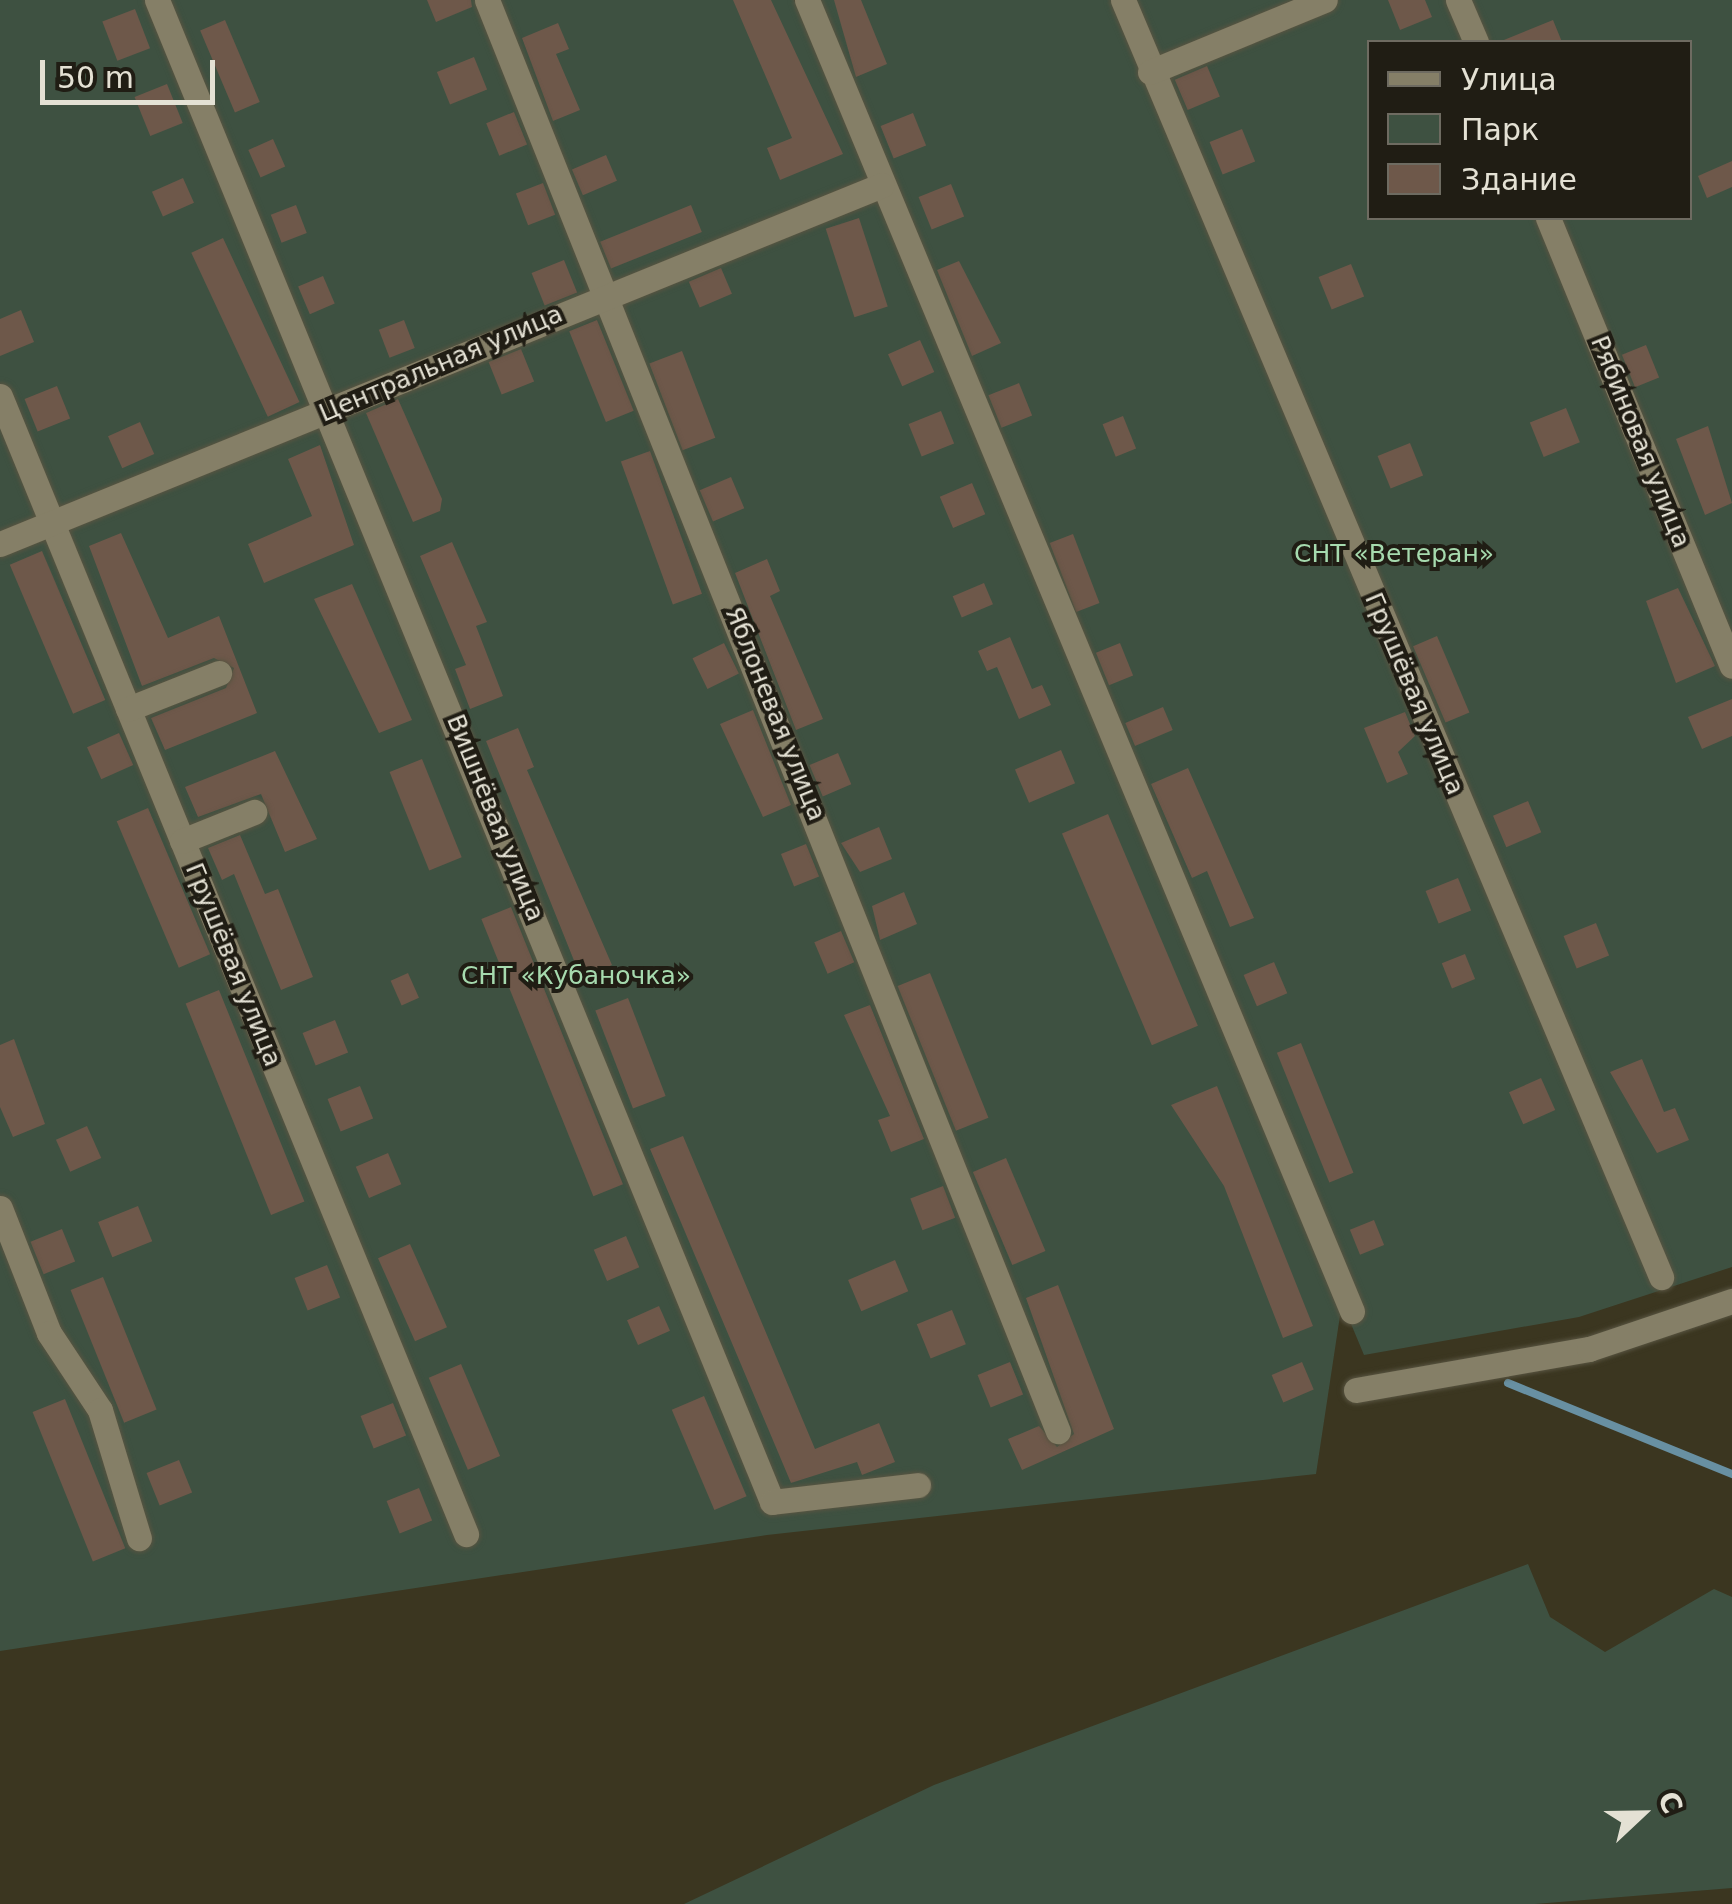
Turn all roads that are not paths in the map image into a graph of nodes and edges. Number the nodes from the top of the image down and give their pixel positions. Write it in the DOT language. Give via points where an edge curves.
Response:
graph roads {
  1 [pos="158,0"];
  2 [pos="487,0"];
  3 [pos="807,0"];
  4 [pos="1122,0"];
  5 [pos="1325,0"];
  6 [pos="1458,0"];
  7 [pos="1475,40"];
  8 [pos="1150,72"];
  9 [pos="882,185"];
  10 [pos="1549,220"];
  11 [pos="609,294"];
  12 [pos="0,396"];
  13 [pos="330,411"];
  14 [pos="52,524"];
  15 [pos="0,544"];
  16 [pos="1732,666"];
  17 [pos="218,673"];
  18 [pos="128,710"];
  19 [pos="254,812"];
  20 [pos="182,842"];
  21 [pos="0,1208"];
  22 [pos="1660,1277"];
  23 [pos="1732,1301"];
  24 [pos="1352,1311"];
  25 [pos="1356,1390"];
  26 [pos="1058,1431"];
  27 [pos="918,1485"];
  28 [pos="466,1534"];
  29 [pos="139,1538"];
  1 -- 13 [label="street, Вишнёвая улица"];
  2 -- 11 [label="street, Яблоневая улица"];
  3 -- 9 [label="street"];
  4 -- 8 [label="street, Грушёвая улица"];
  5 -- 8 [label="street"];
  6 -- 7 [label="street"];
  8 -- 22 [label="street, Грушёвая улица"];
  9 -- 11 [label="street, Центральная улица"];
  9 -- 24 [label="street"];
  10 -- 16 [label="street, Рябиновая улица"];
  11 -- 13 [label="street, Центральная улица"];
  11 -- 26 [label="street, Яблоневая улица"];
  12 -- 14 [label="street, Грушёвая улица"];
  13 -- 14 [label="street, Центральная улица"];
  13 -- 27 [label="street, Вишнёвая улица" via="772,1502"];
  14 -- 15 [label="street, Центральная улица"];
  14 -- 18 [label="street, Грушёвая улица"];
  17 -- 18 [label="street"];
  18 -- 20 [label="street, Грушёвая улица"];
  19 -- 20 [label="street"];
  20 -- 28 [label="street, Грушёвая улица"];
  21 -- 29 [label="street" via="50,1333 100,1410"];
  23 -- 25 [label="street" via="1589,1349"];
}
